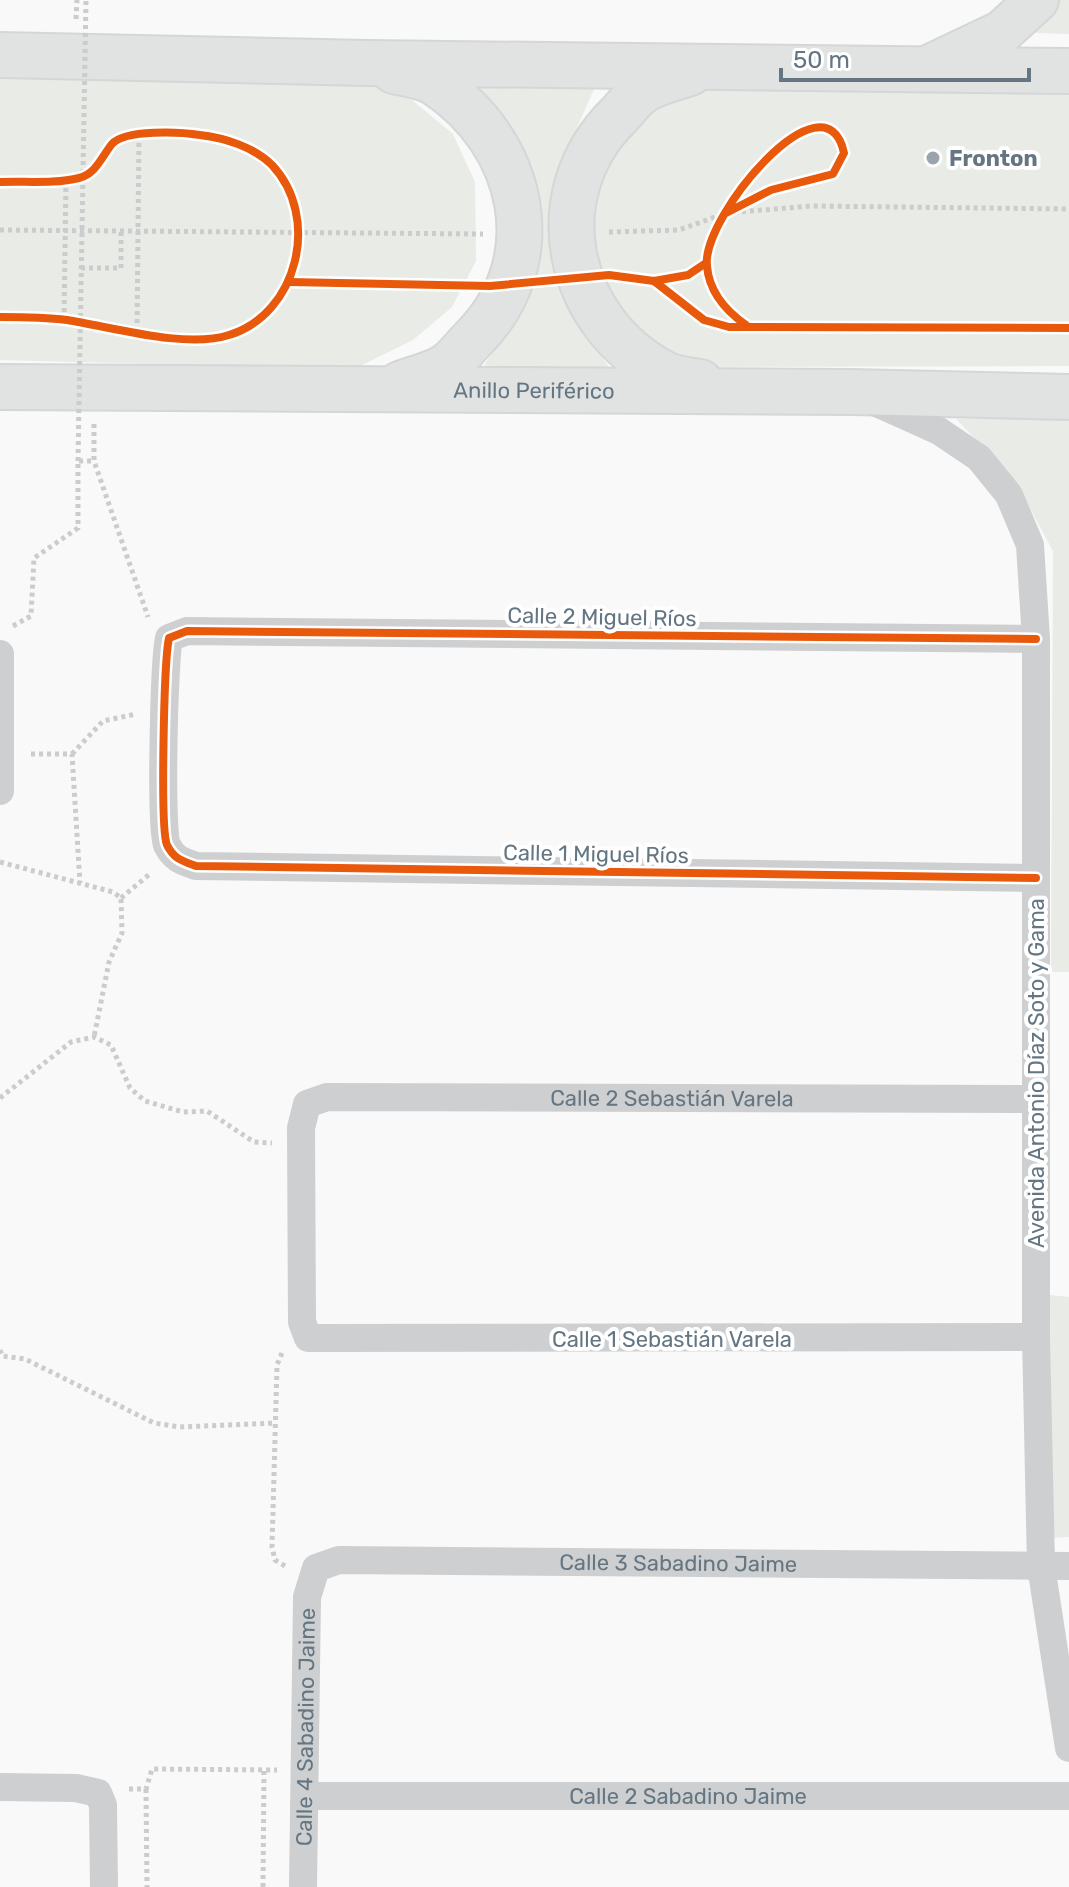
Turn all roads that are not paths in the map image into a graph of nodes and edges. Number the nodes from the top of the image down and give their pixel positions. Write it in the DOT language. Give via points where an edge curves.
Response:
graph roads {
  1 [pos="1037,0"];
  2 [pos="0,55"];
  3 [pos="367,63"];
  4 [pos="707,66"];
  5 [pos="922,70"];
  6 [pos="1069,71"];
  7 [pos="0,387"];
  8 [pos="383,390"];
  9 [pos="740,391"];
  10 [pos="851,392"];
  11 [pos="1069,397"];
  12 [pos="1036,639"];
  13 [pos="0,654"];
  14 [pos="1,754"];
  15 [pos="0,791"];
  16 [pos="169,848"];
  17 [pos="1036,878"];
  18 [pos="1036,1099"];
  19 [pos="1036,1337"];
  20 [pos="308,1338"];
  21 [pos="1041,1566"];
  22 [pos="1069,1566"];
  23 [pos="316,1568"];
  24 [pos="1069,1748"];
  25 [pos="305,1783"];
  26 [pos="0,1787"];
  27 [pos="1069,1796"];
  28 [pos="104,1887"];
  29 [pos="303,1887"];
  1 -- 5 [label="street" via="1002,32"];
  2 -- 3 [label="main road"];
  3 -- 4 [label="main road"];
  3 -- 8 [label="main road" via="433,81 485,125 516,186 520,234 511,285 494,318 446,366"];
  4 -- 5 [label="main road"];
  4 -- 9 [label="main road" via="643,90 594,139 577,187 571,234 577,273 610,334 666,375"];
  5 -- 6 [label="main road"];
  7 -- 8 [label="main road, Anillo Periférico"];
  8 -- 9 [label="main road, Anillo Periférico"];
  9 -- 10 [label="main road, Anillo Periférico"];
  10 -- 11 [label="main road, Anillo Periférico"];
  10 -- 12 [label="street, Avenida Antonio Díaz Soto y Gama" via="939,431 979,458 1009,495 1030,545"];
  12 -- 16 [label="street, Calle 2 Miguel Ríos" via="187,631 169,638 165,657"];
  12 -- 17 [label="street, Avenida Antonio Díaz Soto y Gama"];
  13 -- 14 [label="street"];
  14 -- 15 [label="street"];
  16 -- 17 [label="street, Calle 1 Miguel Ríos" via="177,860 196,866"];
  17 -- 18 [label="street, Avenida Antonio Díaz Soto y Gama"];
  18 -- 19 [label="street, Avenida Antonio Díaz Soto y Gama"];
  18 -- 20 [label="street, Calle 2 Sebastián Varela" via="327,1097 307,1104 301,1145 302,1322"];
  19 -- 20 [label="street, Calle 1 Sebastián Varela"];
  19 -- 21 [label="street, Avenida Antonio Díaz Soto y Gama"];
  21 -- 22 [label="street, Calle 3 Sabadino Jaime"];
  21 -- 23 [label="street, Calle 3 Sabadino Jaime" via="339,1560"];
  21 -- 24 [label="street, Avenida Antonio Díaz Soto y Gama"];
  23 -- 25 [label="street, Calle 4 Sabadino Jaime" via="307,1597"];
  25 -- 27 [label="street, Calle 2 Sabadino Jaime"];
  25 -- 29 [label="street, Calle 4 Sabadino Jaime"];
  26 -- 28 [label="street" via="98,1793 103,1805"];
}
